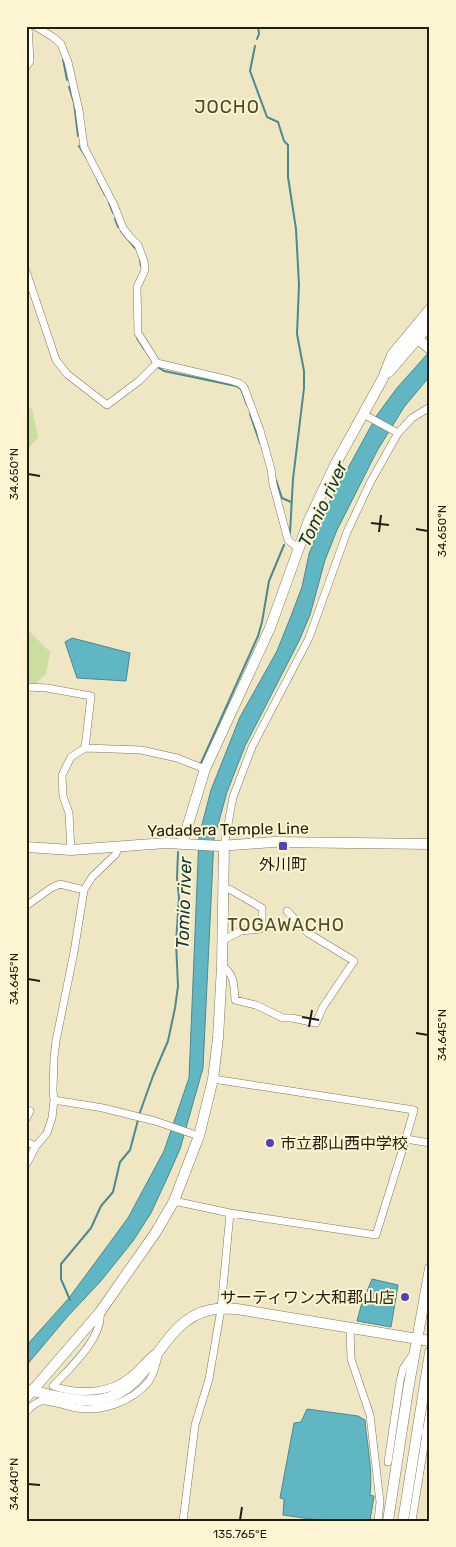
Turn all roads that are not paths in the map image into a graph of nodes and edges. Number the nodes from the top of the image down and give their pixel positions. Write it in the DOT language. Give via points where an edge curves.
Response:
graph roads {
  1 [pos="28,26"];
  2 [pos="35,26"];
  3 [pos="26,67"];
  4 [pos="26,271"];
  5 [pos="430,309"];
  6 [pos="423,335"];
  7 [pos="157,363"];
  8 [pos="430,407"];
  9 [pos="367,416"];
  10 [pos="398,433"];
  11 [pos="298,548"];
  12 [pos="26,687"];
  13 [pos="85,748"];
  14 [pos="205,769"];
  15 [pos="186,844"];
  16 [pos="430,844"];
  17 [pos="118,846"];
  18 [pos="222,846"];
  19 [pos="26,847"];
  20 [pos="71,850"];
  21 [pos="223,887"];
  22 [pos="84,890"];
  23 [pos="26,906"];
  24 [pos="287,911"];
  25 [pos="222,940"];
  26 [pos="222,966"];
  27 [pos="213,1079"];
  28 [pos="54,1100"];
  29 [pos="26,1109"];
  30 [pos="26,1119"];
  31 [pos="196,1135"];
  32 [pos="406,1139"];
  33 [pos="26,1142"];
  34 [pos="430,1143"];
  35 [pos="36,1146"];
  36 [pos="26,1165"];
  37 [pos="174,1201"];
  38 [pos="230,1213"];
  39 [pos="430,1268"];
  40 [pos="221,1309"];
  41 [pos="100,1312"];
  42 [pos="350,1328"];
  43 [pos="417,1338"];
  44 [pos="430,1341"];
  45 [pos="159,1351"];
  46 [pos="430,1352"];
  47 [pos="414,1353"];
  48 [pos="28,1392"];
  49 [pos="430,1409"];
  50 [pos="26,1412"];
  51 [pos="428,1433"];
  52 [pos="388,1462"];
  53 [pos="182,1521"];
  54 [pos="378,1521"];
  55 [pos="388,1521"];
  56 [pos="403,1521"];
  57 [pos="412,1521"];
  1 -- 3 [label="street" via="30,61"];
  2 -- 7 [label="street" via="61,44 79,110 84,147 123,228 138,245 144,261 145,270 137,287 138,333"];
  4 -- 7 [label="street" via="56,360 67,374 107,405"];
  5 -- 6 [label="street"];
  6 -- 9 [label="street" via="392,355"];
  7 -- 11 [label="street" via="229,380 244,387 260,430 288,540"];
  8 -- 10 [label="street" via="412,418"];
  9 -- 10 [label="street"];
  9 -- 11 [label="street" via="335,465"];
  10 -- 18 [label="street" via="347,532 302,654 252,746 233,797"];
  11 -- 14 [label="street" via="270,628"];
  12 -- 13 [label="street" via="91,696"];
  13 -- 14 [label="street" via="141,750 178,758"];
  13 -- 20 [label="street" via="70,757 62,775 63,796 69,812"];
  14 -- 15 [label="street"];
  15 -- 17 [label="street, Yadadera Temple Line"];
  15 -- 18 [label="street, Yadadera Temple Line"];
  16 -- 18 [label="street, Yadadera Temple Line" via="273,842"];
  17 -- 20 [label="street, Yadadera Temple Line"];
  17 -- 22 [label="street" via="116,854 92,877"];
  18 -- 21 [label="street"];
  19 -- 20 [label="street, Yadadera Temple Line"];
  21 -- 25 [label="street"];
  21 -- 25 [label="street" via="262,908 262,924 260,929 241,931"];
  22 -- 23 [label="street" via="60,884"];
  22 -- 28 [label="street" via="56,1041"];
  24 -- 26 [label="street" via="308,933 354,960 316,1024 283,1018 256,1005 235,1000 233,978"];
  25 -- 26 [label="street"];
  26 -- 27 [label="street"];
  27 -- 31 [label="street"];
  27 -- 32 [label="street" via="414,1110"];
  28 -- 31 [label="street" via="103,1108"];
  28 -- 35 [label="street" via="47,1133"];
  29 -- 30 [label="street" via="30,1111"];
  31 -- 37 [label="street"];
  32 -- 34 [label="street"];
  32 -- 38 [label="street" via="376,1235"];
  33 -- 35 [label="street"];
  35 -- 36 [label="street"];
  37 -- 38 [label="street"];
  37 -- 41 [label="street"];
  38 -- 40 [label="street"];
  39 -- 43 [label="street"];
  40 -- 42 [label="street"];
  40 -- 45 [label="street" via="190,1318 173,1332"];
  40 -- 53 [label="street" via="209,1379 196,1425"];
  41 -- 45 [label="street" via="101,1319 87,1348 53,1386 83,1392 109,1388 132,1376 144,1361"];
  41 -- 48 [label="street"];
  42 -- 43 [label="street"];
  42 -- 54 [label="street" via="351,1358 370,1415 380,1502"];
  43 -- 44 [label="street"];
  43 -- 47 [label="street"];
  45 -- 48 [label="street" via="134,1384 110,1397 96,1400"];
  45 -- 50 [label="street" via="149,1381 132,1396 112,1406 78,1408 42,1401"];
  46 -- 56 [label="street"];
  47 -- 52 [label="street" via="403,1369 400,1381"];
  47 -- 55 [label="street"];
  49 -- 51 [label="street"];
  51 -- 57 [label="street"];
}
